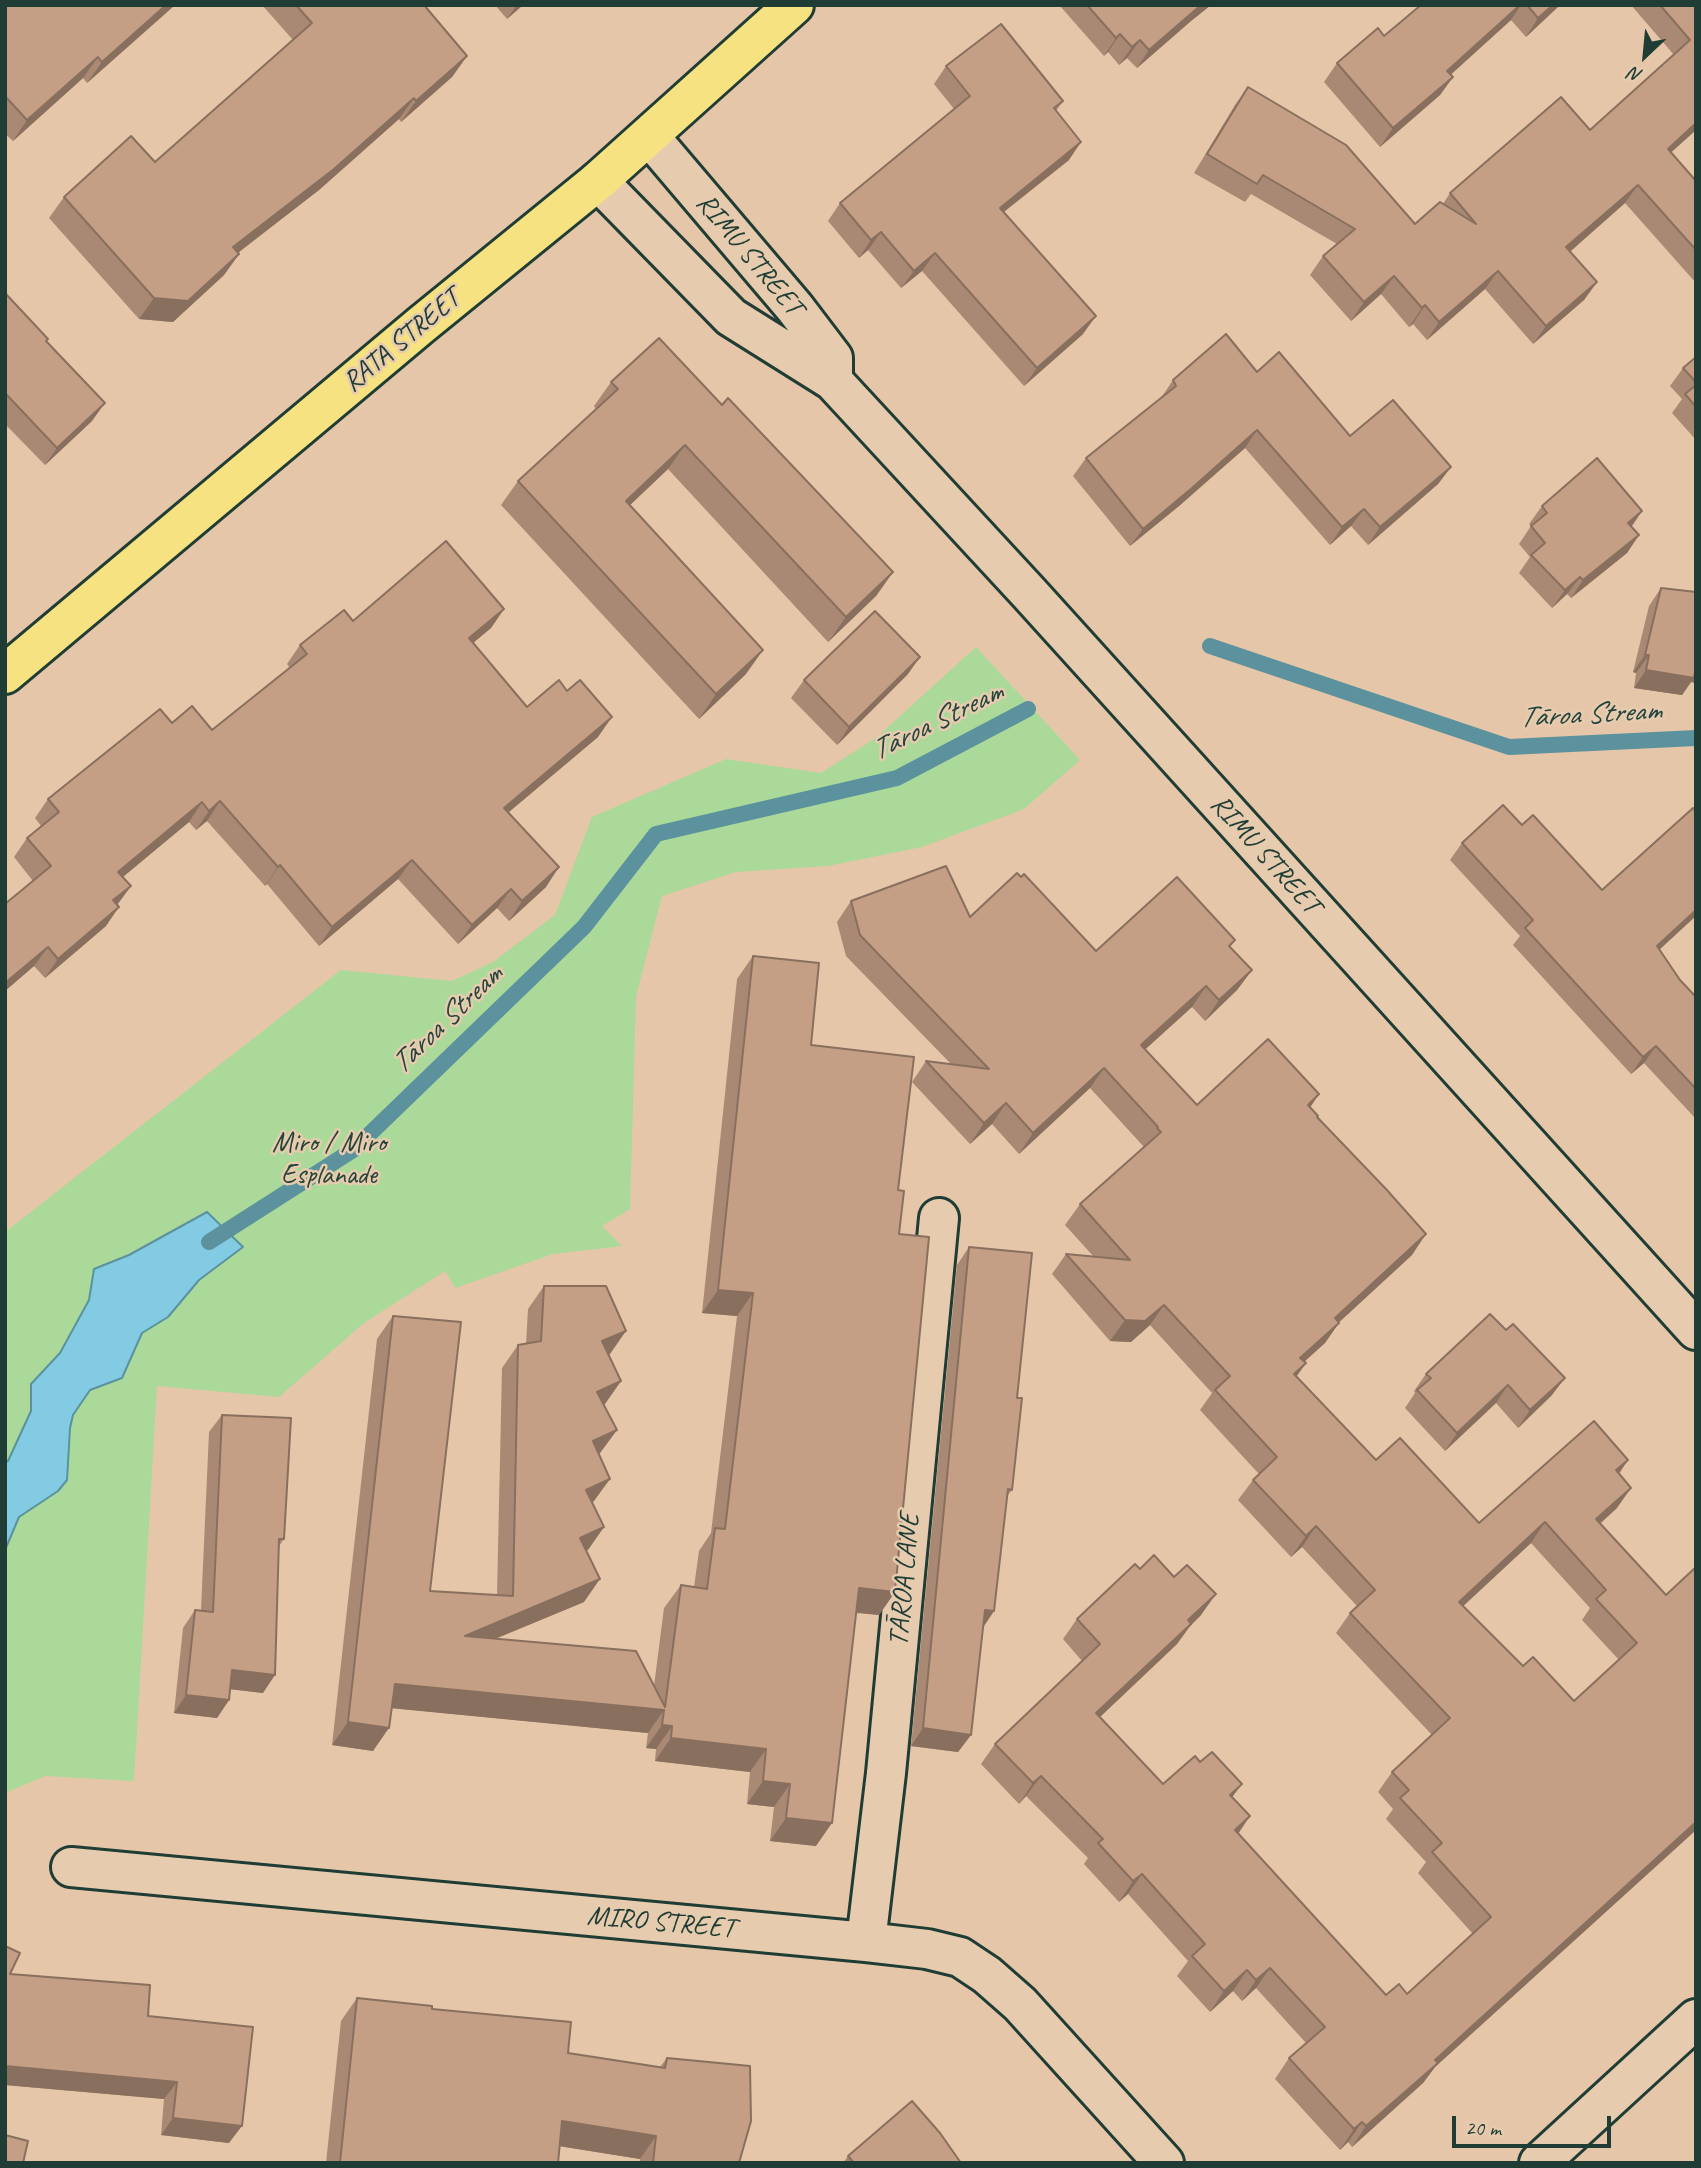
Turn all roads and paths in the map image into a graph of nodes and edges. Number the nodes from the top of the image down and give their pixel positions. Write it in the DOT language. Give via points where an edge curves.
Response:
graph roads {
  1 [pos="794,5"];
  2 [pos="649,136"];
  3 [pos="598,181"];
  4 [pos="833,381"];
  5 [pos="5,674"];
  6 [pos="939,1218"];
  7 [pos="1696,1330"];
  8 [pos="71,1867"];
  9 [pos="866,1942"];
  10 [pos="1696,2019"];
  11 [pos="1164,2163"];
  12 [pos="1539,2163"];
  1 -- 2 [label="main road, RATA STREET"];
  2 -- 3 [label="main road, RATA STREET"];
  2 -- 4 [label="street, RIMU STREET" via="833,358"];
  3 -- 4 [label="street, RIMU STREET" via="731,317"];
  3 -- 5 [label="main road, RATA STREET"];
  4 -- 7 [label="street, RIMU STREET"];
  6 -- 9 [label="street, TĀROA LANE" via="888,1759"];
  8 -- 9 [label="street, MIRO STREET"];
  9 -- 11 [label="street, MIRO STREET" via="960,1957 987,1975 1020,2004"];
  10 -- 12 [label="street"];
}
